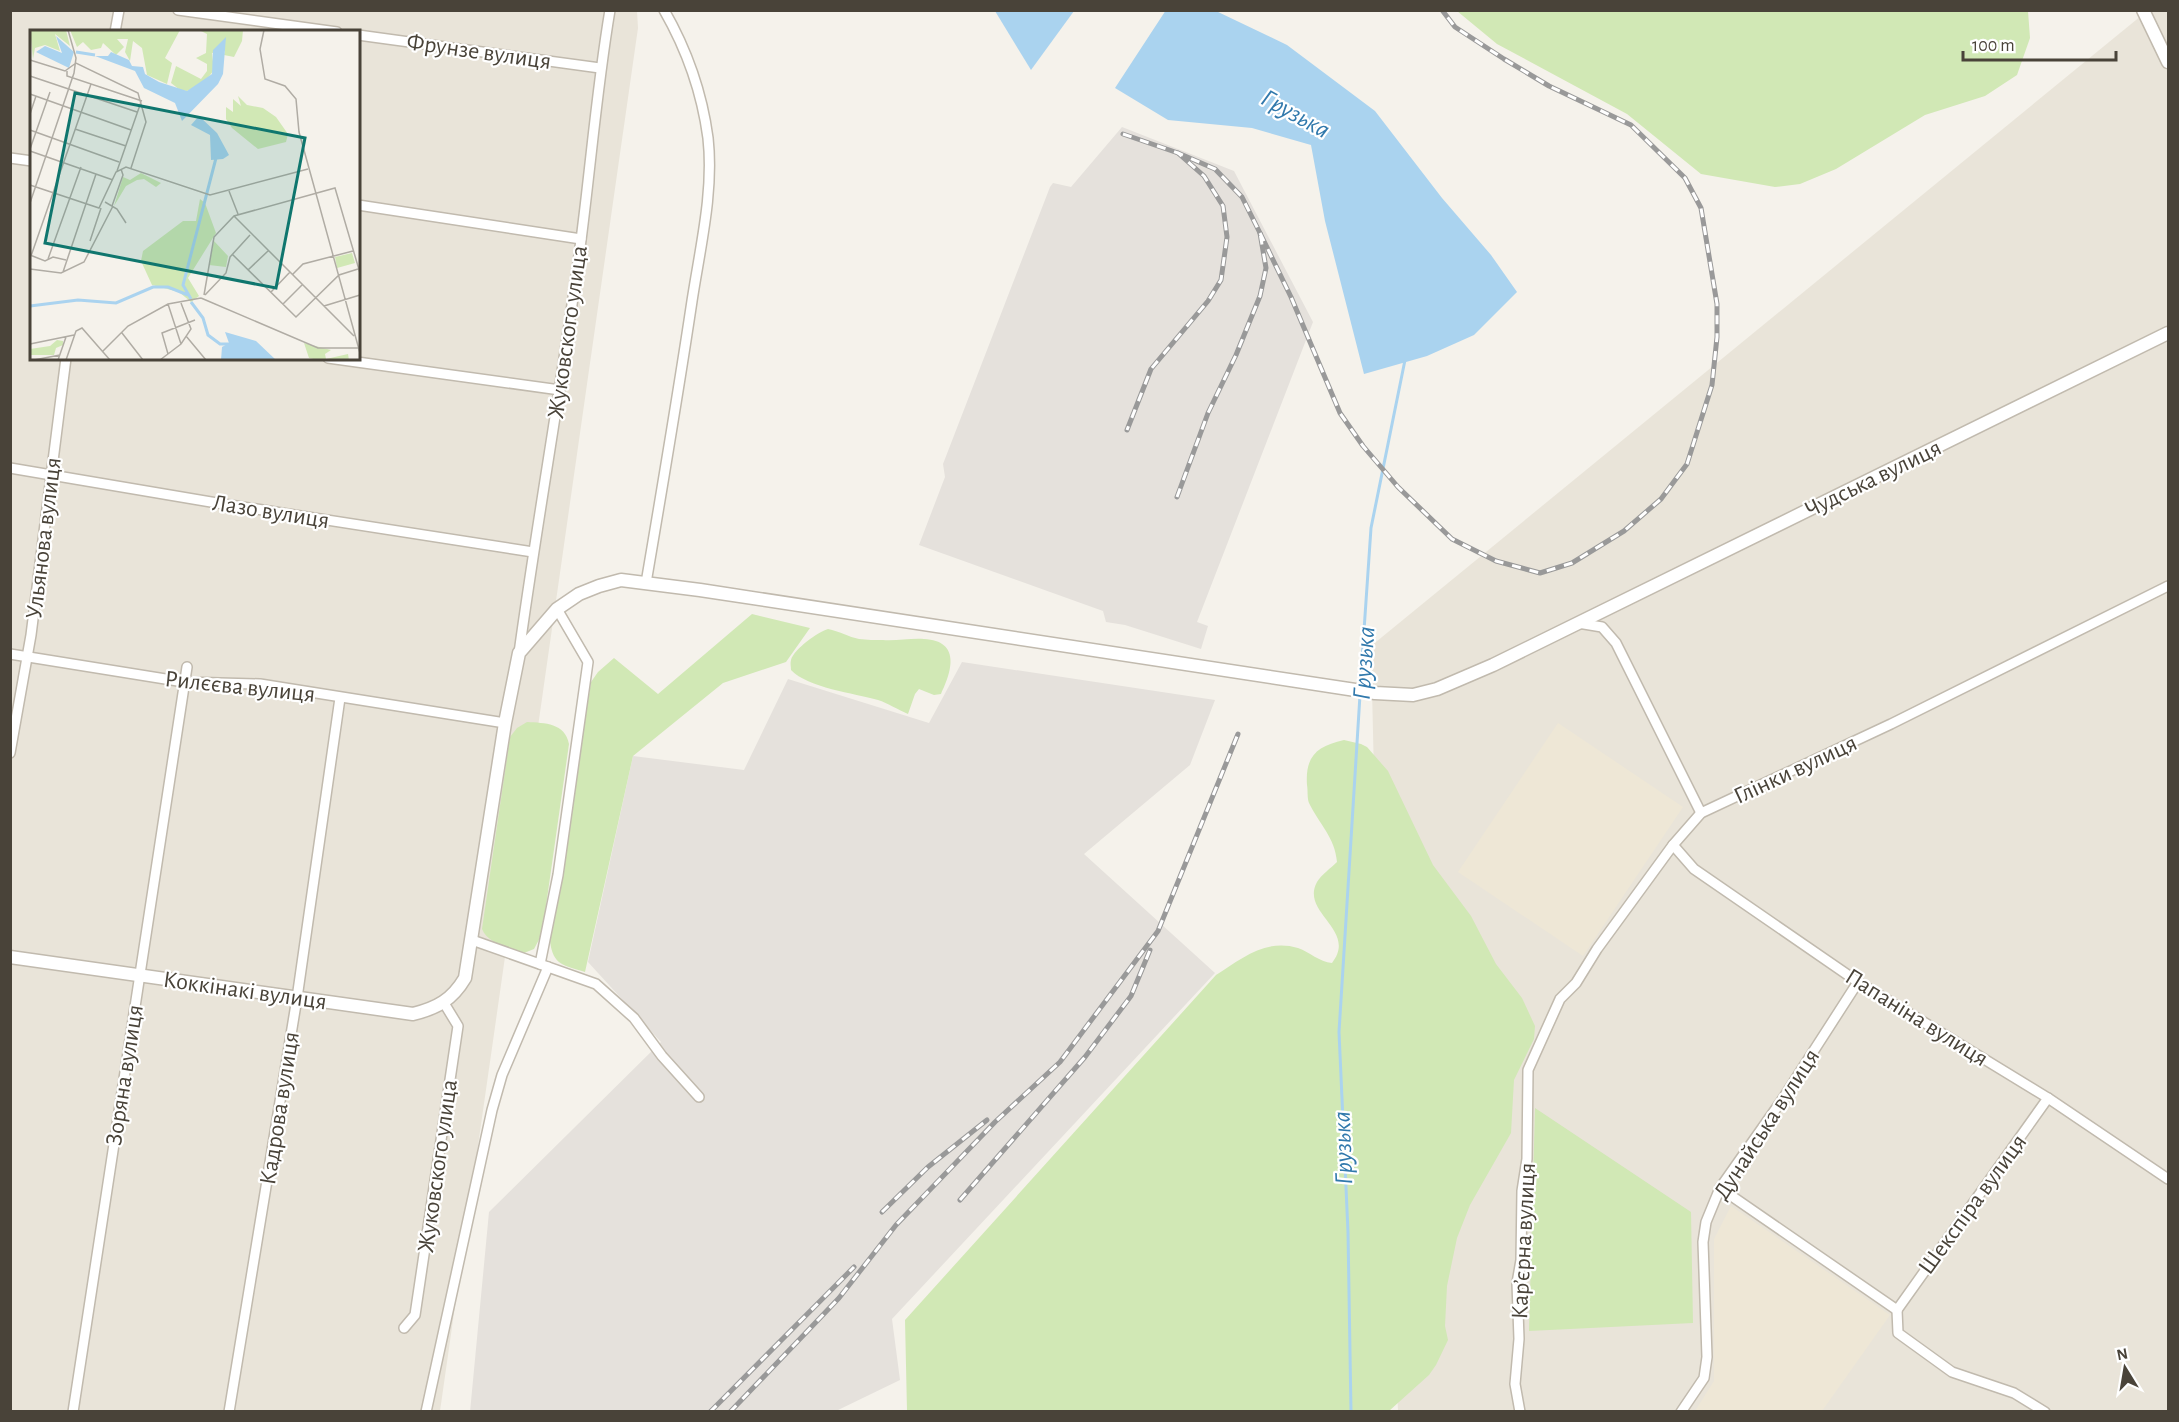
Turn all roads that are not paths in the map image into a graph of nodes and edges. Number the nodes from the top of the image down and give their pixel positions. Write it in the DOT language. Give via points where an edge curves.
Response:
graph roads {
  1 [pos="119,10"];
  2 [pos="177,10"];
  3 [pos="610,10"];
  4 [pos="664,10"];
  5 [pos="2143,10"];
  6 [pos="115,30"];
  7 [pos="322,30"];
  8 [pos="360,34"];
  9 [pos="2169,62"];
  10 [pos="600,68"];
  11 [pos="10,158"];
  12 [pos="30,160"];
  13 [pos="360,206"];
  14 [pos="581,239"];
  15 [pos="2169,333"];
  16 [pos="66,360"];
  17 [pos="342,360"];
  18 [pos="560,390"];
  19 [pos="10,468"];
  20 [pos="52,475"];
  21 [pos="533,552"];
  22 [pos="646,583"];
  23 [pos="2169,586"];
  24 [pos="557,609"];
  25 [pos="1578,623"];
  26 [pos="519,653"];
  27 [pos="10,654"];
  28 [pos="27,657"];
  29 [pos="187,667"];
  30 [pos="183,682"];
  31 [pos="340,698"];
  32 [pos="505,723"];
  33 [pos="10,753"];
  34 [pos="1701,813"];
  35 [pos="1673,845"];
  36 [pos="472,940"];
  37 [pos="10,957"];
  38 [pos="544,966"];
  39 [pos="139,975"];
  40 [pos="1858,982"];
  41 [pos="297,998"];
  42 [pos="444,1003"];
  43 [pos="1528,1070"];
  44 [pos="699,1097"];
  45 [pos="2048,1098"];
  46 [pos="2169,1179"];
  47 [pos="1720,1188"];
  48 [pos="1897,1310"];
  49 [pos="404,1328"];
  50 [pos="73,1412"];
  51 [pos="229,1412"];
  52 [pos="426,1412"];
  53 [pos="1520,1412"];
  54 [pos="1681,1412"];
  55 [pos="2045,1412"];
  1 -- 6 [label="street"];
  2 -- 7 [label="street"];
  3 -- 10 [label="street, Жуковского улица"];
  4 -- 22 [label="street" via="695,81 708,139 708,193"];
  5 -- 9 [label="street"];
  8 -- 10 [label="street, Фрунзе вулиця"];
  10 -- 14 [label="street, Жуковского улица"];
  11 -- 12 [label="street"];
  13 -- 14 [label="street"];
  14 -- 18 [label="street, Жуковского улица"];
  15 -- 25 [label="street, Чудська вулиця"];
  16 -- 20 [label="street, Ульянова вулиця"];
  17 -- 18 [label="street"];
  18 -- 21 [label="street, Жуковского улица"];
  19 -- 20 [label="street, Лазо вулиця"];
  20 -- 21 [label="street, Лазо вулиця"];
  20 -- 28 [label="street, Ульянова вулиця"];
  21 -- 26 [label="street, Жуковского улица"];
  22 -- 24 [label="street, Чудська вулиця" via="621,580 599,586"];
  22 -- 25 [label="street, Чудська вулиця" via="1375,693 1413,694 1437,689"];
  23 -- 34 [label="street, Глінки вулиця"];
  24 -- 26 [label="street, Чудська вулиця"];
  24 -- 38 [label="street" via="588,662"];
  25 -- 34 [label="street" via="1602,627 1616,643"];
  26 -- 32 [label="street"];
  27 -- 28 [label="street, Рилєєва вулиця"];
  28 -- 30 [label="street, Рилєєва вулиця"];
  28 -- 33 [label="street, Ульянова вулиця"];
  29 -- 30 [label="street, Зоряна вулиця"];
  30 -- 31 [label="street, Рилєєва вулиця" via="260,684"];
  30 -- 39 [label="street, Зоряна вулиця"];
  31 -- 32 [label="street, Рилєєва вулиця"];
  31 -- 41 [label="street, Кадрова вулиця"];
  32 -- 36 [label="street"];
  34 -- 35 [label="street, Глінки вулиця"];
  35 -- 40 [label="street, Папаніна вулиця" via="1694,869"];
  35 -- 43 [label="street, Глінки вулиця" via="1576,983 1560,999"];
  36 -- 38 [label="street"];
  36 -- 42 [label="street, Коккінакі вулиця" via="465,978"];
  37 -- 39 [label="street, Коккінакі вулиця"];
  38 -- 44 [label="street" via="596,984 634,1018"];
  38 -- 52 [label="street" via="497,1092"];
  39 -- 41 [label="street, Коккінакі вулиця"];
  39 -- 50 [label="street, Зоряна вулиця"];
  40 -- 45 [label="street, Папаніна вулиця"];
  40 -- 47 [label="street, Дунайська вулиця"];
  41 -- 42 [label="street, Коккінакі вулиця" via="413,1014"];
  41 -- 51 [label="street, Кадрова вулиця"];
  42 -- 49 [label="street, Жуковского улица" via="458,1026 416,1315"];
  43 -- 53 [label="street, Кар’єрна вулиця" via="1527,1159 1517,1283 1519,1339 1515,1384"];
  45 -- 46 [label="street, Папаніна вулиця"];
  45 -- 48 [label="street, Шекспіра вулиця"];
  47 -- 48 [label="street"];
  47 -- 54 [label="street, Дунайська вулиця" via="1706,1222 1703,1242 1707,1357 1704,1378"];
  48 -- 55 [label="street" via="1898,1333 1952,1372 2014,1393"];
}
